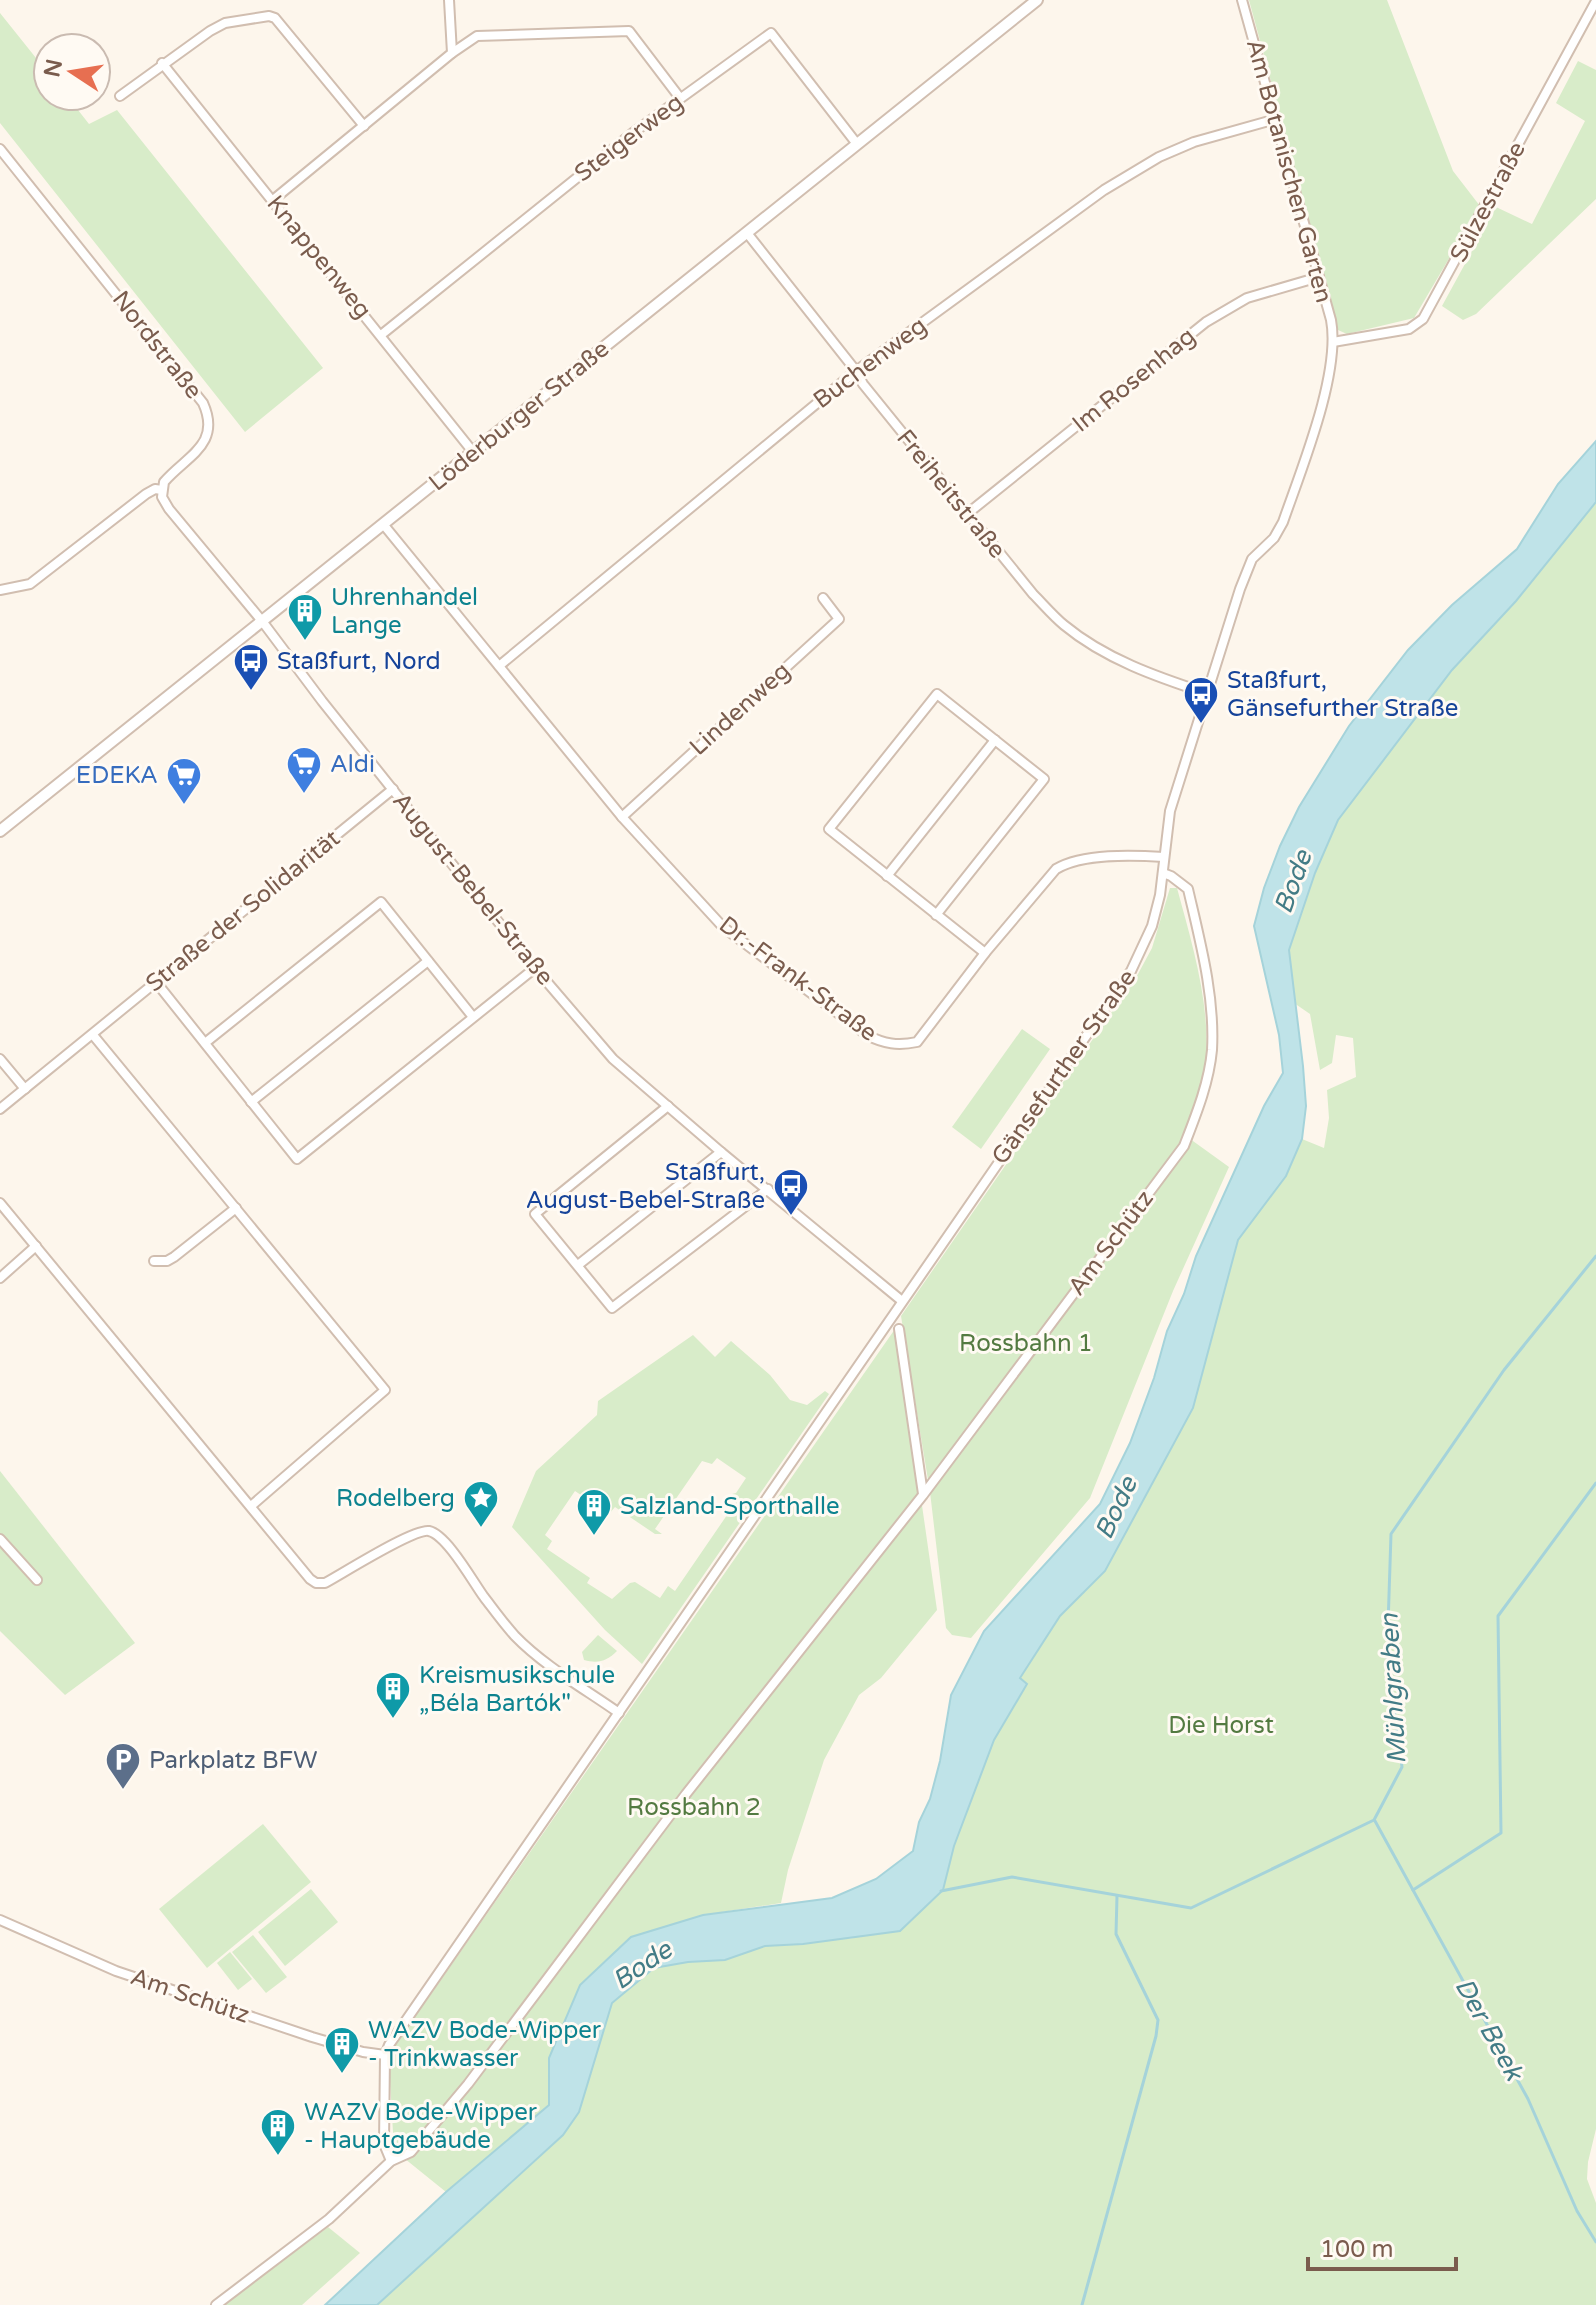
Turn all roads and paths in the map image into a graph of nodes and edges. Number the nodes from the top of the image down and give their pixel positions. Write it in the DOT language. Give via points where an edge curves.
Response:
graph roads {
  1 [pos="449,0"];
  2 [pos="1037,0"];
  3 [pos="1242,0"];
  4 [pos="1596,1"];
  5 [pos="452,53"];
  6 [pos="162,63"];
  7 [pos="120,96"];
  8 [pos="680,98"];
  9 [pos="1276,119"];
  10 [pos="364,126"];
  11 [pos="857,144"];
  12 [pos="0,149"];
  13 [pos="273,200"];
  14 [pos="747,233"];
  15 [pos="1319,277"];
  16 [pos="381,335"];
  17 [pos="1333,342"];
  18 [pos="856,371"];
  19 [pos="473,452"];
  20 [pos="162,490"];
  21 [pos="967,514"];
  22 [pos="383,524"];
  23 [pos="0,590"];
  24 [pos="823,598"];
  25 [pos="262,621"];
  26 [pos="499,666"];
  27 [pos="1206,693"];
  28 [pos="995,740"];
  29 [pos="393,789"];
  30 [pos="622,817"];
  31 [pos="0,831"];
  32 [pos="1164,857"];
  33 [pos="1163,873"];
  34 [pos="887,876"];
  35 [pos="936,915"];
  36 [pos="985,953"];
  37 [pos="428,961"];
  38 [pos="535,968"];
  39 [pos="156,982"];
  40 [pos="473,1017"];
  41 [pos="93,1035"];
  42 [pos="205,1043"];
  43 [pos="0,1059"];
  44 [pos="25,1089"];
  45 [pos="251,1102"];
  46 [pos="668,1106"];
  47 [pos="0,1109"];
  48 [pos="721,1152"];
  49 [pos="768,1189"];
  50 [pos="0,1203"];
  51 [pos="236,1208"];
  52 [pos="36,1246"];
  53 [pos="154,1261"];
  54 [pos="578,1265"];
  55 [pos="0,1278"];
  56 [pos="902,1301"];
  57 [pos="899,1329"];
  58 [pos="923,1495"];
  59 [pos="251,1506"];
  60 [pos="0,1539"];
  61 [pos="37,1580"];
  62 [pos="619,1713"];
  63 [pos="0,1920"];
  64 [pos="385,2055"];
  65 [pos="391,2161"];
  66 [pos="216,2305"];
  1 -- 5 [label="street"];
  2 -- 11 [label="street, Löderburger Straße"];
  3 -- 9 [label="street, Am Botanischen Garten"];
  4 -- 17 [label="street, Sülzestraße" via="1423,319 1409,329"];
  5 -- 8 [label="street" via="477,36 629,31"];
  5 -- 10 [label="street"];
  6 -- 7 [label="street"];
  6 -- 10 [label="street" via="225,23 269,16"];
  6 -- 13 [label="street, Knappenweg"];
  8 -- 11 [label="street, Steigerweg" via="771,33"];
  8 -- 16 [label="street, Steigerweg"];
  9 -- 15 [label="street, Am Botanischen Garten"];
  9 -- 18 [label="street, Buchenweg" via="1194,142 1131,173"];
  10 -- 13 [label="street"];
  11 -- 14 [label="street, Löderburger Straße"];
  12 -- 20 [label="street, Nordstraße" via="203,403 209,421 204,442"];
  13 -- 16 [label="street, Knappenweg"];
  14 -- 18 [label="street, Freiheitstraße"];
  14 -- 19 [label="street, Löderburger Straße"];
  15 -- 17 [label="street, Am Botanischen Garten"];
  15 -- 21 [label="street, Im Rosenhag" via="1247,298 1206,322"];
  16 -- 19 [label="street, Knappenweg"];
  17 -- 27 [label="street, Gänsefurther Straße" via="1327,388 1283,522 1248,567"];
  18 -- 21 [label="street, Freiheitstraße"];
  18 -- 26 [label="street, Buchenweg"];
  19 -- 22 [label="street, Löderburger Straße"];
  20 -- 23 [label="street" via="146,494 30,584"];
  20 -- 25 [label="street" via="169,509"];
  21 -- 27 [label="street, Freiheitstraße" via="1064,625 1110,655"];
  22 -- 25 [label="street, Löderburger Straße"];
  22 -- 26 [label="street, Dr.-Frank-Straße"];
  24 -- 30 [label="street, Lindenweg" via="839,619"];
  25 -- 29 [label="street, August-Bebel-Straße"];
  25 -- 31 [label="street, Löderburger Straße"];
  26 -- 30 [label="street, Dr.-Frank-Straße"];
  27 -- 32 [label="street, Gänsefurther Straße" via="1170,811"];
  28 -- 34 [label="street"];
  28 -- 34 [label="street" via="937,694 858,792 829,829"];
  28 -- 35 [label="street" via="1044,779"];
  29 -- 38 [label="street, August-Bebel-Straße"];
  29 -- 39 [label="street, Straße der Solidarität"];
  30 -- 36 [label="street, Dr.-Frank-Straße" via="723,927 880,1042 917,1042"];
  32 -- 33 [label="street, Gänsefurther Straße"];
  32 -- 36 [label="street, Dr.-Frank-Straße" via="1067,862 1048,875"];
  33 -- 56 [label="street, Gänsefurther Straße" via="1152,926 1138,960"];
  33 -- 58 [label="street, Am Schütz" via="1188,889 1199,935 1212,1052 1201,1103 1184,1146"];
  34 -- 35 [label="street"];
  35 -- 36 [label="street"];
  37 -- 40 [label="street"];
  37 -- 42 [label="street" via="381,902"];
  37 -- 45 [label="street"];
  38 -- 40 [label="street"];
  38 -- 46 [label="street, August-Bebel-Straße" via="613,1059"];
  39 -- 41 [label="street, Straße der Solidarität"];
  39 -- 42 [label="street"];
  40 -- 45 [label="street" via="297,1159"];
  41 -- 44 [label="street, Straße der Solidarität"];
  41 -- 51 [label="street"];
  42 -- 45 [label="street"];
  43 -- 44 [label="street"];
  44 -- 47 [label="street, Straße der Solidarität"];
  46 -- 48 [label="street, August-Bebel-Straße"];
  46 -- 54 [label="street" via="535,1214"];
  48 -- 49 [label="street, August-Bebel-Straße"];
  48 -- 54 [label="street"];
  49 -- 54 [label="street" via="612,1308"];
  49 -- 56 [label="street, August-Bebel-Straße"];
  50 -- 52 [label="street"];
  51 -- 53 [label="street" via="174,1257"];
  51 -- 59 [label="street" via="385,1390"];
  52 -- 55 [label="street"];
  52 -- 59 [label="street"];
  56 -- 62 [label="street, Gänsefurther Straße"];
  57 -- 58 [label="street"];
  58 -- 65 [label="street, Am Schütz" via="686,1794 468,2084 411,2152"];
  59 -- 62 [label="street" via="316,1583 421,1532 439,1536 514,1634"];
  60 -- 61 [label="street"];
  62 -- 64 [label="street, Gänsefurther Straße"];
  63 -- 64 [label="street, Am Schütz" via="116,1971 312,2037"];
  64 -- 65 [label="street" via="384,2144"];
  65 -- 66 [label="street, Am Schütz" via="329,2219"];
}
